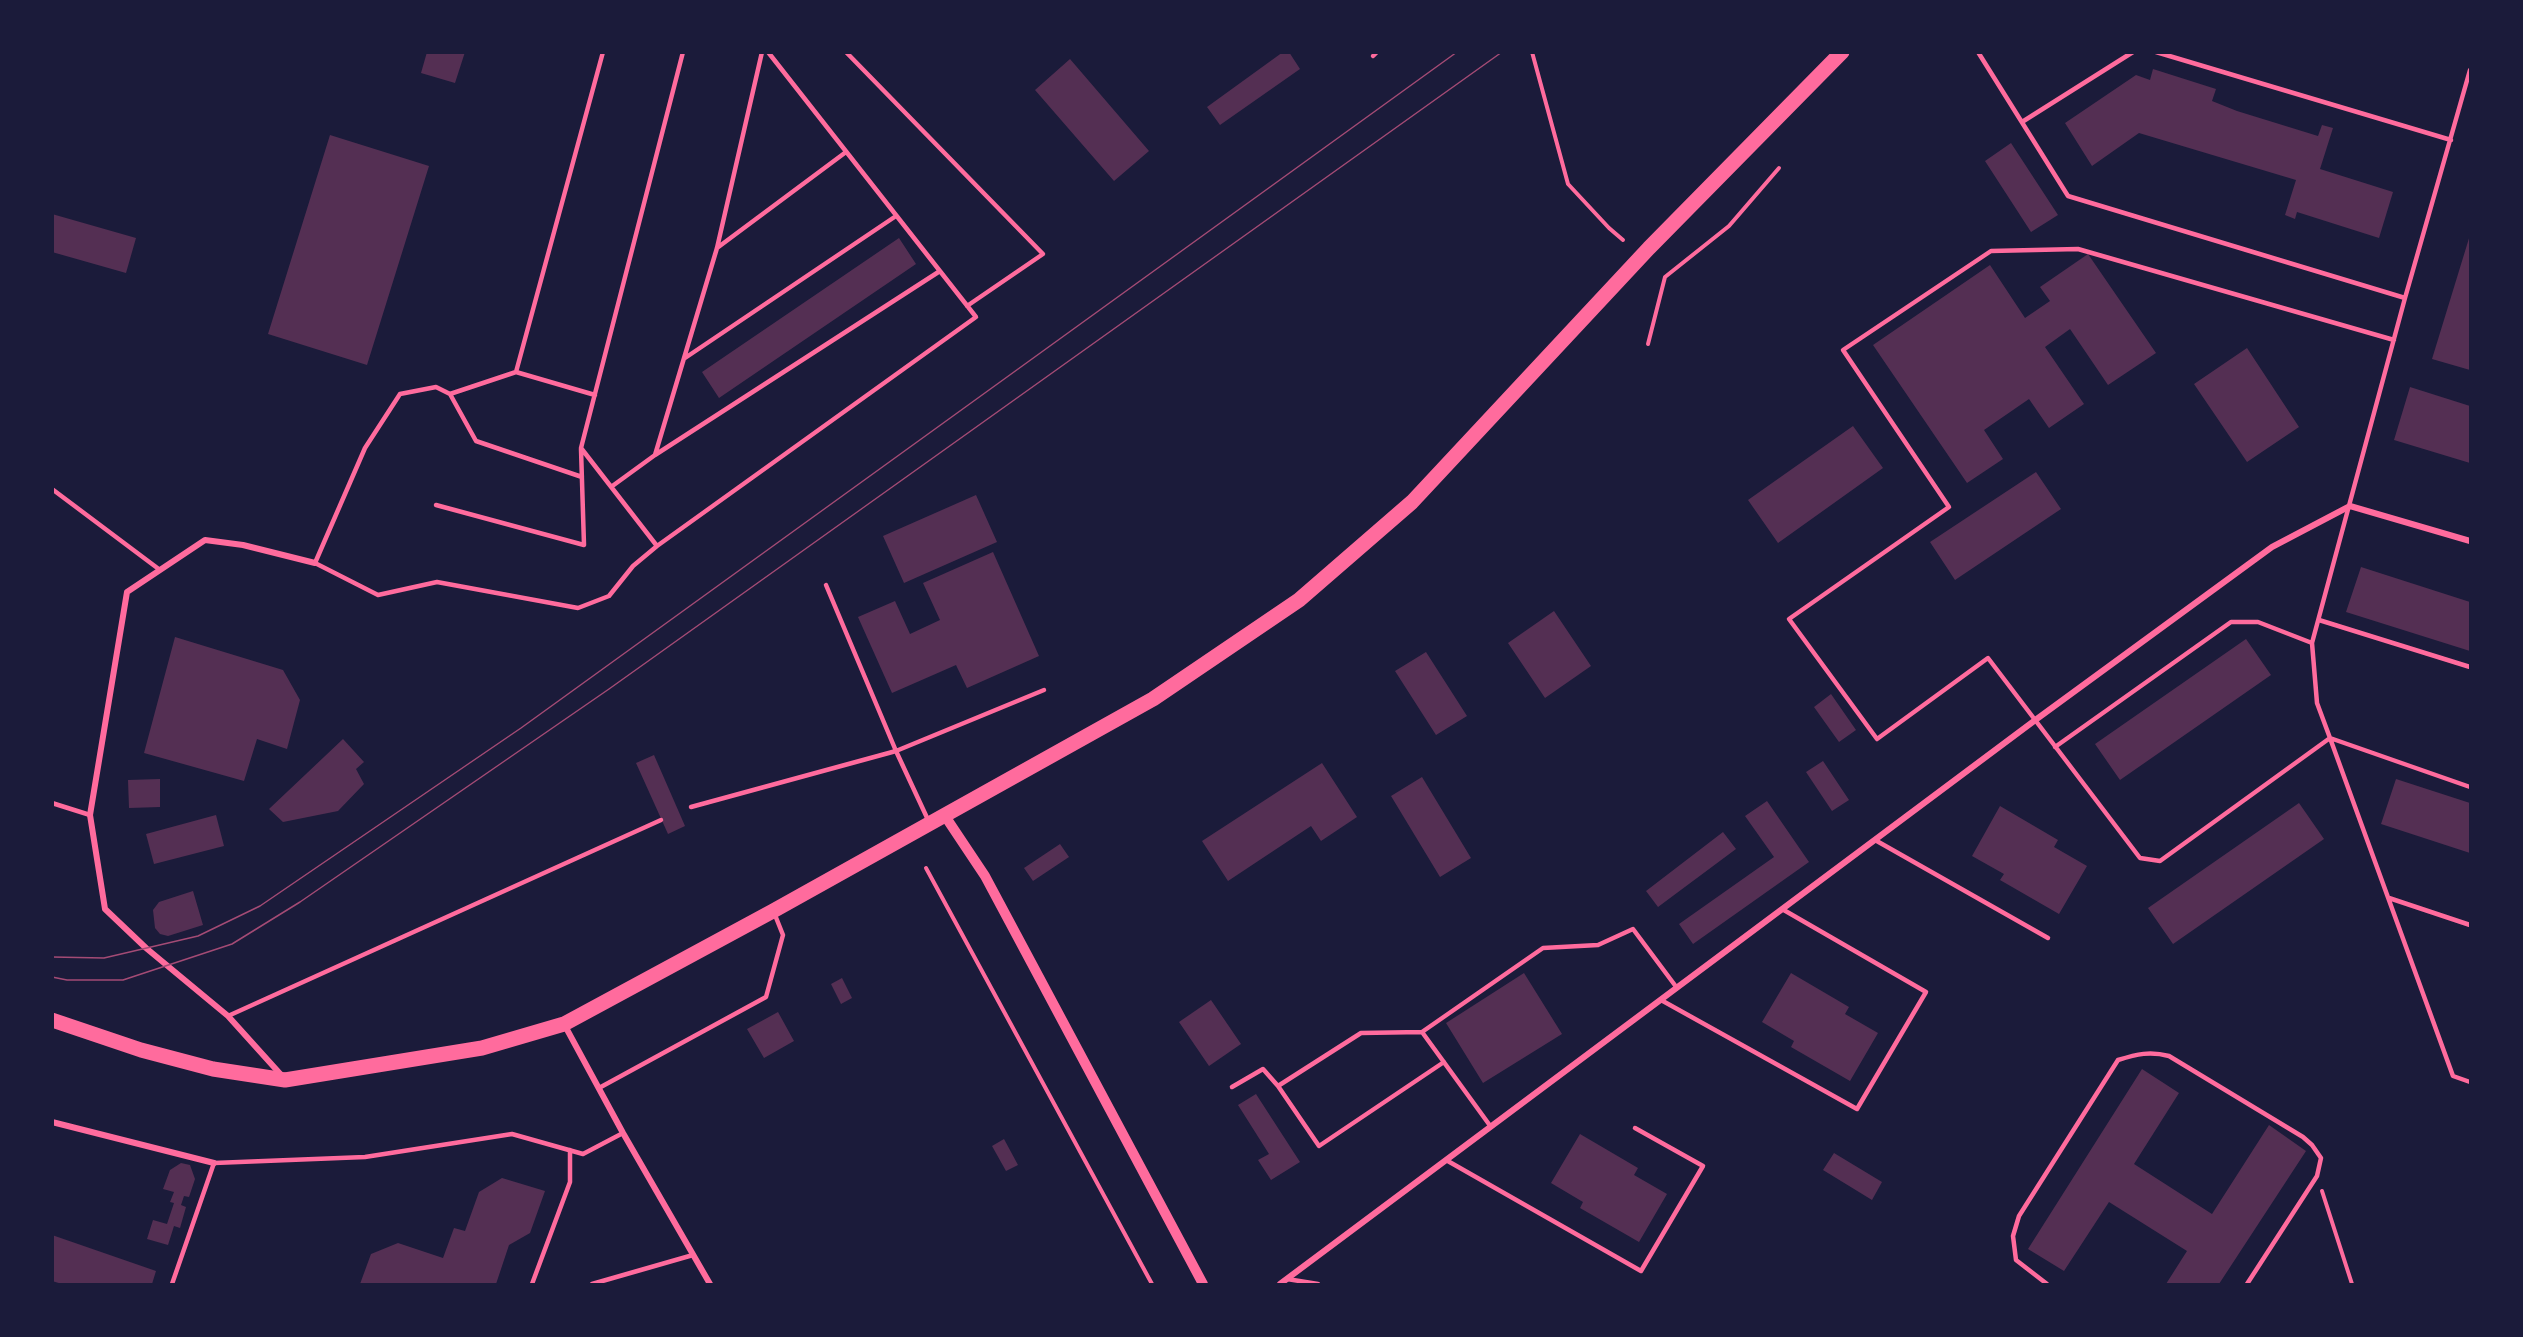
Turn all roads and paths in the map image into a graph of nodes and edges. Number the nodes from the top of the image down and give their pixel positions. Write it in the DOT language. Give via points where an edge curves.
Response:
graph roads {
  1 [pos="603,52"];
  2 [pos="683,52"];
  3 [pos="762,52"];
  4 [pos="768,52"];
  5 [pos="846,52"];
  6 [pos="1532,52"];
  7 [pos="1842,52"];
  8 [pos="1978,52"];
  9 [pos="2133,52"];
  10 [pos="2156,52"];
  11 [pos="2470,70"];
  12 [pos="2022,122"];
  13 [pos="2451,140"];
  14 [pos="846,152"];
  15 [pos="1779,168"];
  16 [pos="897,216"];
  17 [pos="1623,240"];
  18 [pos="717,248"];
  19 [pos="940,271"];
  20 [pos="2405,298"];
  21 [pos="967,306"];
  22 [pos="2394,340"];
  23 [pos="1648,344"];
  24 [pos="685,358"];
  25 [pos="516,372"];
  26 [pos="450,394"];
  27 [pos="595,395"];
  28 [pos="581,448"];
  29 [pos="655,455"];
  30 [pos="582,477"];
  31 [pos="611,487"];
  32 [pos="52,489"];
  33 [pos="436,505"];
  34 [pos="2350,506"];
  35 [pos="2470,541"];
  36 [pos="657,546"];
  37 [pos="315,563"];
  38 [pos="160,570"];
  39 [pos="826,585"];
  40 [pos="2319,620"];
  41 [pos="2312,643"];
  42 [pos="2470,667"];
  43 [pos="1044,690"];
  44 [pos="2034,721"];
  45 [pos="2330,738"];
  46 [pos="2055,747"];
  47 [pos="896,751"];
  48 [pos="2470,787"];
  49 [pos="52,803"];
  50 [pos="692,807"];
  51 [pos="90,815"];
  52 [pos="945,816"];
  53 [pos="661,820"];
  54 [pos="930,825"];
  55 [pos="1875,840"];
  56 [pos="926,868"];
  57 [pos="2389,898"];
  58 [pos="1782,909"];
  59 [pos="773,911"];
  60 [pos="2470,925"];
  61 [pos="2048,938"];
  62 [pos="1677,988"];
  63 [pos="1661,1000"];
  64 [pos="228,1016"];
  65 [pos="52,1020"];
  66 [pos="564,1024"];
  67 [pos="1422,1032"];
  68 [pos="1444,1062"];
  69 [pos="285,1080"];
  70 [pos="2470,1082"];
  71 [pos="1278,1086"];
  72 [pos="1232,1087"];
  73 [pos="599,1088"];
  74 [pos="52,1122"];
  75 [pos="1491,1127"];
  76 [pos="1635,1128"];
  77 [pos="623,1133"];
  78 [pos="570,1150"];
  79 [pos="1446,1160"];
  80 [pos="214,1163"];
  81 [pos="2317,1176"];
  82 [pos="693,1256"];
  83 [pos="1287,1279"];
  84 [pos="172,1284"];
  85 [pos="532,1284"];
  86 [pos="592,1284"];
  87 [pos="710,1284"];
  88 [pos="1152,1284"];
  89 [pos="1203,1284"];
  90 [pos="1280,1284"];
  91 [pos="1318,1284"];
  92 [pos="2047,1284"];
  93 [pos="2247,1284"];
  94 [pos="2352,1284"];
  1 -- 25 [label="lane"];
  2 -- 27 [label="lane"];
  3 -- 18 [label="lane"];
  4 -- 14 [label="lane"];
  5 -- 21 [label="lane" via="1043,254"];
  6 -- 17 [label="path" via="1568,184"];
  7 -- 52 [label="main road" via="1649,248 1412,502 1299,600 1153,699"];
  8 -- 12 [label="lane"];
  9 -- 12 [label="lane"];
  10 -- 13 [label="lane"];
  11 -- 13 [label="lane"];
  12 -- 20 [label="lane" via="2068,196"];
  13 -- 20 [label="lane"];
  14 -- 16 [label="lane"];
  14 -- 18 [label="lane"];
  15 -- 23 [label="path" via="1729,226 1665,277"];
  16 -- 19 [label="lane"];
  16 -- 24 [label="lane"];
  18 -- 24 [label="lane"];
  19 -- 21 [label="lane"];
  19 -- 29 [label="lane"];
  20 -- 22 [label="lane"];
  21 -- 36 [label="lane" via="976,317"];
  22 -- 34 [label="lane"];
  22 -- 44 [label="lane" via="2078,249 2013,250 1991,251 1843,350 1949,507 1789,619 1877,739 1988,658"];
  24 -- 29 [label="lane"];
  25 -- 26 [label="lane"];
  25 -- 27 [label="lane"];
  26 -- 30 [label="lane" via="476,441"];
  26 -- 37 [label="lane" via="436,387 400,394 365,447"];
  27 -- 28 [label="lane"];
  28 -- 30 [label="lane"];
  28 -- 31 [label="lane"];
  29 -- 31 [label="lane"];
  30 -- 33 [label="lane" via="584,545"];
  31 -- 36 [label="lane"];
  32 -- 38 [label="lane"];
  34 -- 35 [label="street"];
  34 -- 40 [label="lane"];
  34 -- 44 [label="street" via="2272,547"];
  36 -- 37 [label="lane" via="633,566 609,596 578,608 437,582 378,595"];
  37 -- 38 [label="street" via="205,540"];
  38 -- 51 [label="street" via="127,592"];
  39 -- 47 [label="lane"];
  40 -- 41 [label="lane"];
  40 -- 42 [label="lane"];
  41 -- 45 [label="lane" via="2318,704"];
  41 -- 46 [label="lane" via="2258,622 2231,622"];
  43 -- 47 [label="lane"];
  44 -- 46 [label="lane"];
  44 -- 55 [label="street"];
  45 -- 46 [label="lane" via="2160,861 2140,858"];
  45 -- 48 [label="lane"];
  45 -- 57 [label="lane"];
  47 -- 50 [label="lane"];
  47 -- 54 [label="lane"];
  49 -- 51 [label="lane"];
  51 -- 64 [label="street" via="105,909"];
  52 -- 54 [label="main road"];
  52 -- 89 [label="street" via="985,876"];
  53 -- 64 [label="lane"];
  54 -- 59 [label="main road"];
  55 -- 58 [label="street"];
  55 -- 61 [label="lane"];
  56 -- 88 [label="path"];
  57 -- 60 [label="lane"];
  57 -- 70 [label="lane" via="2453,1076"];
  58 -- 62 [label="street"];
  58 -- 63 [label="lane" via="1926,992 1857,1108"];
  59 -- 66 [label="main road"];
  59 -- 73 [label="lane" via="783,935 766,997"];
  62 -- 63 [label="street"];
  62 -- 67 [label="lane" via="1634,929 1598,945 1543,948"];
  63 -- 75 [label="street"];
  64 -- 69 [label="street"];
  65 -- 69 [label="main road" via="203,1066"];
  66 -- 69 [label="main road" via="482,1048"];
  66 -- 73 [label="street"];
  67 -- 68 [label="lane"];
  67 -- 71 [label="lane" via="1361,1033"];
  68 -- 71 [label="lane" via="1319,1146"];
  68 -- 75 [label="lane"];
  71 -- 72 [label="lane" via="1263,1069"];
  73 -- 77 [label="street"];
  74 -- 80 [label="street"];
  75 -- 79 [label="street"];
  76 -- 79 [label="lane" via="1703,1167 1641,1272"];
  77 -- 78 [label="lane" via="583,1154"];
  77 -- 82 [label="street"];
  78 -- 80 [label="lane" via="512,1134 365,1157"];
  78 -- 85 [label="lane" via="570,1182"];
  79 -- 83 [label="street"];
  80 -- 84 [label="lane"];
  81 -- 92 [label="lane" via="2321,1158 2303,1137 2169,1056 2155,1052 2118,1060 2019,1216 2013,1236 2016,1260"];
  81 -- 93 [label="lane"];
  81 -- 94 [label="path"];
  82 -- 86 [label="lane"];
  82 -- 87 [label="street"];
  83 -- 90 [label="street"];
  83 -- 91 [label="lane"];
}
